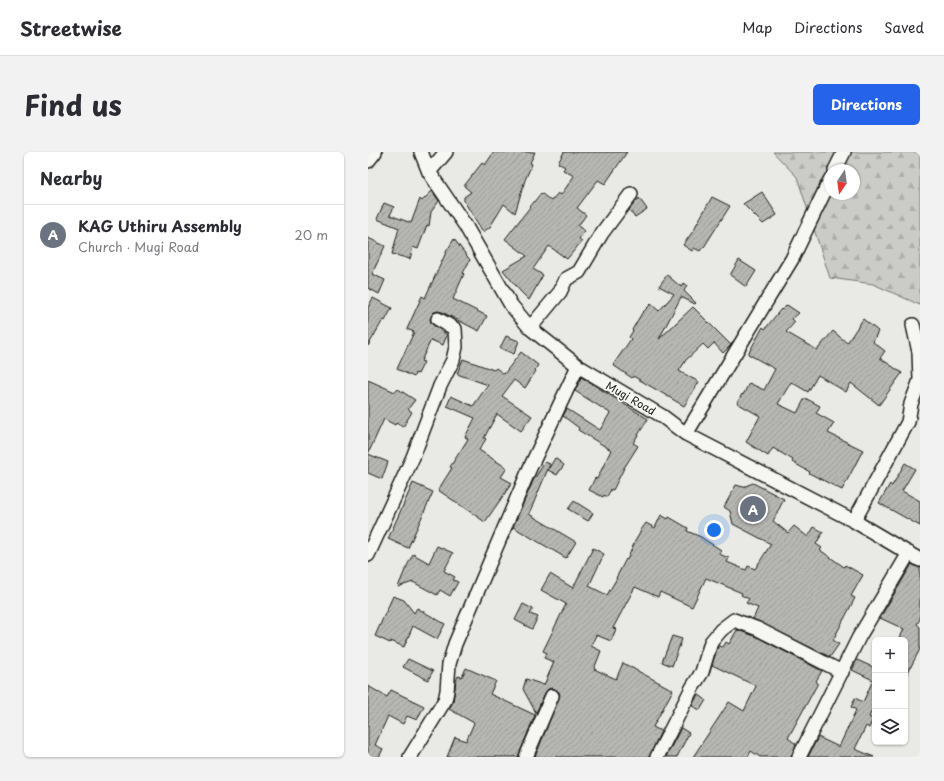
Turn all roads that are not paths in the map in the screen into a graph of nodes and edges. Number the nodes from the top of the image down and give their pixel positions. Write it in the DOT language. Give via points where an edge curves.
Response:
graph roads {
  1 [pos="374,152"];
  2 [pos="421,152"];
  3 [pos="446,152"];
  4 [pos="844,152"];
  5 [pos="368,161"];
  6 [pos="838,164"];
  7 [pos="428,172"];
  8 [pos="824,192"];
  9 [pos="631,194"];
  10 [pos="438,319"];
  11 [pos="913,325"];
  12 [pos="530,328"];
  13 [pos="578,366"];
  14 [pos="686,434"];
  15 [pos="854,521"];
  16 [pos="368,555"];
  17 [pos="914,557"];
  18 [pos="842,672"];
  19 [pos="552,696"];
  20 [pos="410,757"];
  21 [pos="526,757"];
  22 [pos="657,757"];
  23 [pos="799,757"];
  1 -- 5 [label="street"];
  2 -- 7 [label="street, Mugi Road"];
  3 -- 7 [label="street"];
  4 -- 6 [label="street"];
  7 -- 12 [label="street, Mugi Road" via="465,225 512,305"];
  8 -- 14 [label="street" via="792,259"];
  9 -- 12 [label="street" via="602,233 579,272 566,279 560,292"];
  10 -- 16 [label="street" via="455,329 456,347 453,360 440,386 413,457"];
  11 -- 15 [label="street" via="919,352 920,380 911,404 908,422"];
  12 -- 13 [label="street, Mugi Road"];
  13 -- 14 [label="street, Mugi Road" via="662,416"];
  13 -- 20 [label="street" via="529,470 455,644 449,664 445,700"];
  14 -- 15 [label="street, Mugi Road"];
  15 -- 17 [label="street, Mugi Road"];
  17 -- 18 [label="street" via="859,637"];
  18 -- 22 [label="street" via="758,629 734,620 711,642 702,672"];
  18 -- 23 [label="street"];
  19 -- 21 [label="street"];
}
